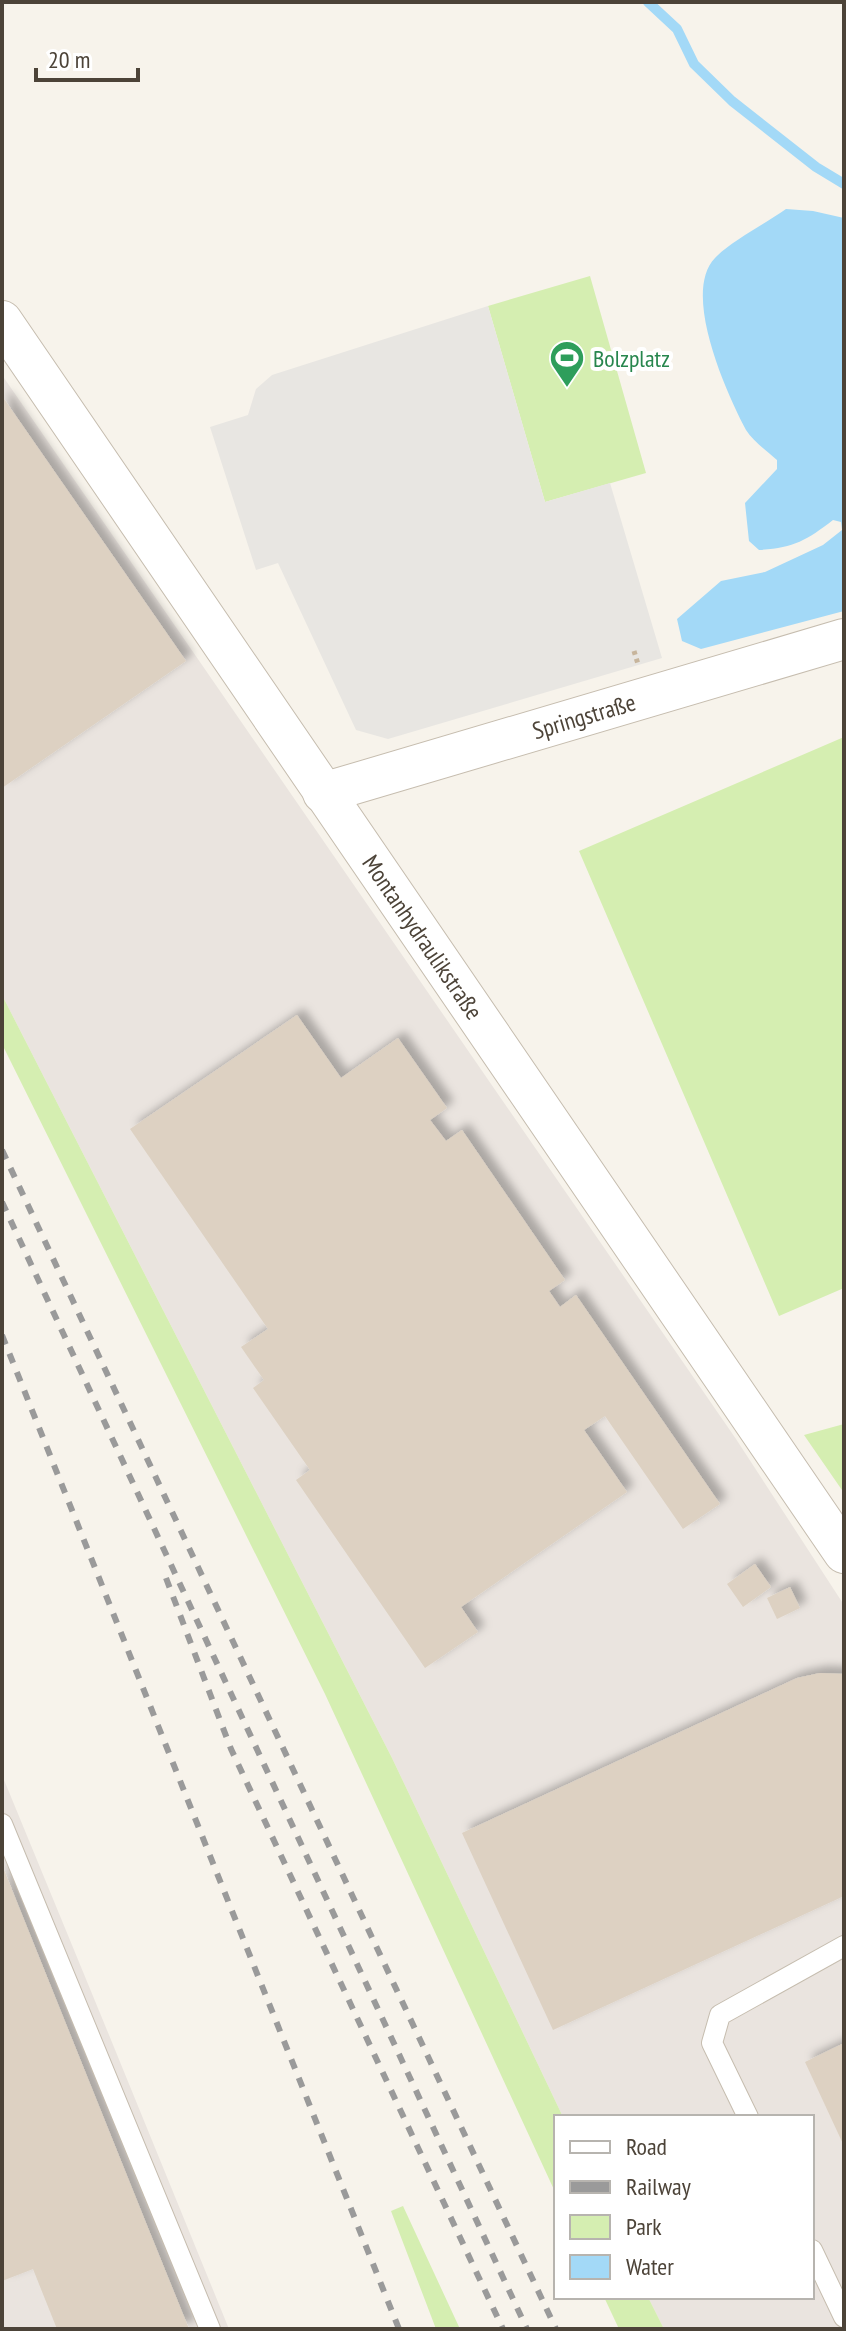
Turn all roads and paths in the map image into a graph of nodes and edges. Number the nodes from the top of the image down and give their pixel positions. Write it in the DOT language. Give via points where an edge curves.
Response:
graph roads {
  1 [pos="2,321"];
  2 [pos="844,639"];
  3 [pos="323,793"];
  4 [pos="844,1553"];
  5 [pos="2,1824"];
  6 [pos="844,1946"];
  7 [pos="747,2115"];
  8 [pos="814,2254"];
  9 [pos="844,2317"];
  10 [pos="210,2329"];
  1 -- 3 [label="street, Montanhydraulikstraße"];
  2 -- 3 [label="street, Springstraße"];
  3 -- 4 [label="street, Montanhydraulikstraße"];
  5 -- 10 [label="lane"];
  6 -- 7 [label="lane" via="720,2015 712,2043"];
  8 -- 9 [label="lane"];
}
